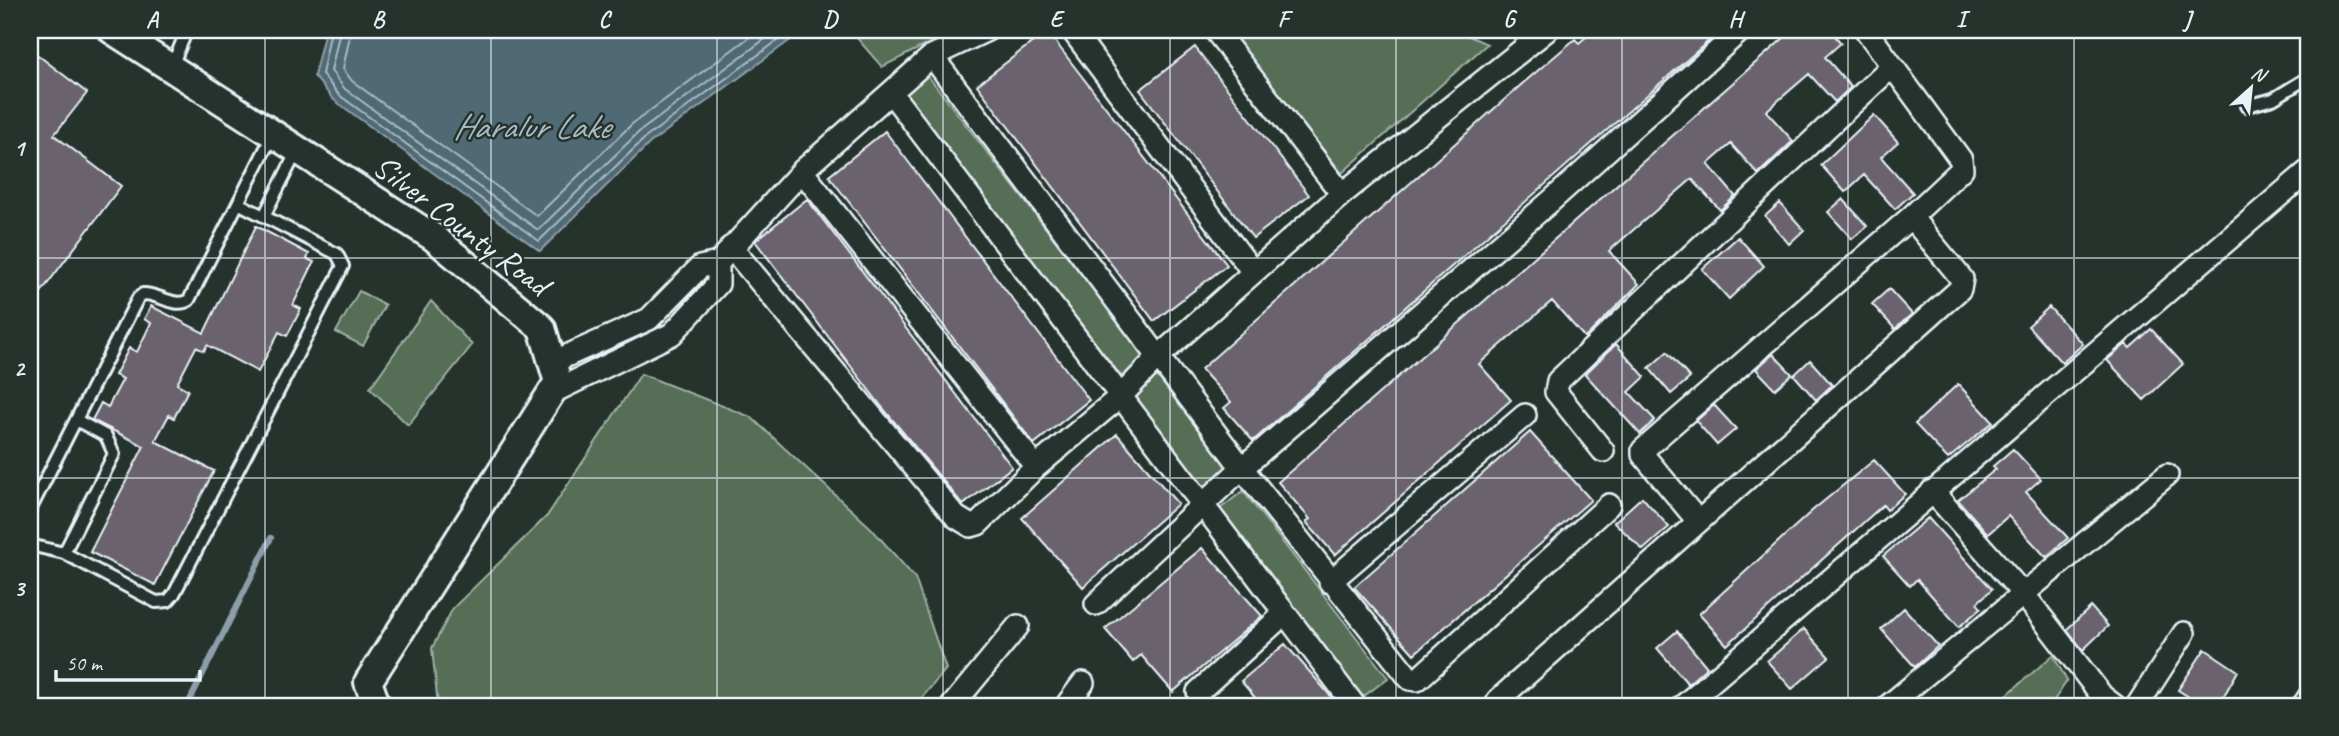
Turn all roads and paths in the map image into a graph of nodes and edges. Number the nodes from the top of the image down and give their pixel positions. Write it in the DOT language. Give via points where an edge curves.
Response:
graph roads {
  1 [pos="112,30"];
  2 [pos="187,30"];
  3 [pos="988,30"];
  4 [pos="1072,30"];
  5 [pos="1215,30"];
  6 [pos="1547,30"];
  7 [pos="1741,30"];
  8 [pos="1866,30"];
  9 [pos="932,56"];
  10 [pos="1891,66"];
  11 [pos="171,68"];
  12 [pos="2309,77"];
  13 [pos="892,94"];
  14 [pos="2247,106"];
  15 [pos="273,133"];
  16 [pos="298,149"];
  17 [pos="802,172"];
  18 [pos="2307,172"];
  19 [pos="1342,194"];
  20 [pos="238,203"];
  21 [pos="264,216"];
  22 [pos="1911,217"];
  23 [pos="725,255"];
  24 [pos="1253,272"];
  25 [pos="1158,357"];
  26 [pos="552,362"];
  27 [pos="551,393"];
  28 [pos="1122,395"];
  29 [pos="1525,415"];
  30 [pos="78,421"];
  31 [pos="1603,451"];
  32 [pos="1036,467"];
  33 [pos="1242,467"];
  34 [pos="2167,475"];
  35 [pos="1932,491"];
  36 [pos="1609,505"];
  37 [pos="1204,506"];
  38 [pos="30,510"];
  39 [pos="1698,521"];
  40 [pos="30,545"];
  41 [pos="64,553"];
  42 [pos="1330,582"];
  43 [pos="2025,596"];
  44 [pos="1096,604"];
  45 [pos="1284,614"];
  46 [pos="1018,626"];
  47 [pos="2184,633"];
  48 [pos="1083,683"];
  49 [pos="1198,692"];
  50 [pos="2309,697"];
  51 [pos="1498,700"];
  52 [pos="377,706"];
  53 [pos="952,706"];
  54 [pos="1066,706"];
  55 [pos="1356,706"];
  56 [pos="1683,706"];
  57 [pos="1888,706"];
  58 [pos="2115,706"];
  59 [pos="2137,706"];
  60 [pos="2303,706"];
  1 -- 11 [label="street, Silver County Road"];
  2 -- 11 [label="lane"];
  3 -- 9 [label="street"];
  4 -- 24 [label="street"];
  5 -- 19 [label="street"];
  6 -- 19 [label="street"];
  7 -- 33 [label="street"];
  8 -- 10 [label="street"];
  9 -- 13 [label="street"];
  9 -- 25 [label="street"];
  10 -- 22 [label="street" via="1963,164 1960,173"];
  10 -- 31 [label="street" via="1558,381 1556,392"];
  11 -- 15 [label="street, Silver County Road"];
  12 -- 14 [label="lane" via="2273,99"];
  13 -- 17 [label="street"];
  13 -- 28 [label="street"];
  15 -- 16 [label="street, Silver County Road"];
  15 -- 20 [label="lane"];
  16 -- 21 [label="lane"];
  16 -- 26 [label="street, Silver County Road" via="433,237 542,328"];
  17 -- 23 [label="street"];
  17 -- 32 [label="street"];
  18 -- 35 [label="street"];
  19 -- 24 [label="street"];
  20 -- 21 [label="lane"];
  20 -- 30 [label="lane" via="189,300 177,303 150,293 138,298"];
  21 -- 41 [label="lane" via="337,254 344,266 174,593 168,601 156,602"];
  22 -- 39 [label="street" via="1963,285"];
  22 -- 39 [label="street" via="1643,450"];
  23 -- 26 [label="street" via="700,267 649,319"];
  23 -- 27 [label="street" via="718,284 672,334"];
  23 -- 32 [label="street" via="963,522 978,524"];
  24 -- 25 [label="street"];
  25 -- 28 [label="street"];
  25 -- 33 [label="street"];
  26 -- 27 [label="street, Silver County Road" via="558,382"];
  27 -- 52 [label="street" via="368,682"];
  28 -- 32 [label="street"];
  28 -- 37 [label="street"];
  29 -- 42 [label="street"];
  30 -- 38 [label="lane"];
  30 -- 41 [label="lane" via="106,436 114,454"];
  33 -- 37 [label="street"];
  33 -- 42 [label="street"];
  34 -- 43 [label="street"];
  35 -- 43 [label="street"];
  35 -- 56 [label="street"];
  36 -- 42 [label="street" via="1417,680 1407,676"];
  37 -- 44 [label="street"];
  37 -- 45 [label="street"];
  39 -- 51 [label="street"];
  40 -- 41 [label="lane"];
  43 -- 57 [label="street"];
  43 -- 58 [label="street" via="2102,696"];
  45 -- 49 [label="street"];
  45 -- 55 [label="street"];
  46 -- 53 [label="street"];
  47 -- 59 [label="street"];
  48 -- 54 [label="street"];
  50 -- 60 [label="street"];
}
